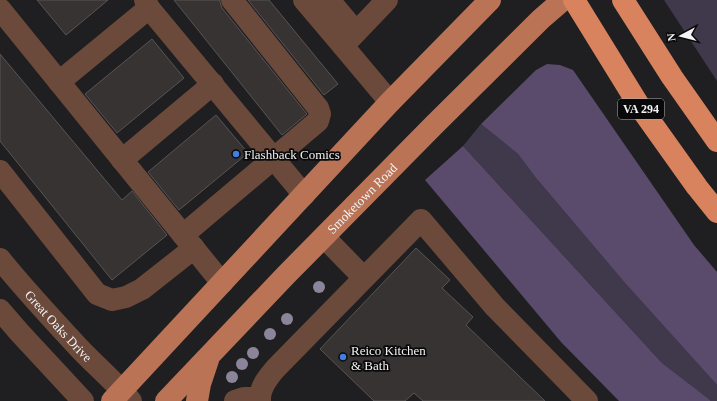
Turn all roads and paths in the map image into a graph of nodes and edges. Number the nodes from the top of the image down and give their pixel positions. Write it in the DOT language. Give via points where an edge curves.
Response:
graph roads {
  1 [pos="232,0"];
  2 [pos="304,0"];
  3 [pos="329,0"];
  4 [pos="387,0"];
  5 [pos="490,0"];
  6 [pos="563,0"];
  7 [pos="574,0"];
  8 [pos="623,0"];
  9 [pos="147,4"];
  10 [pos="0,9"];
  11 [pos="349,39"];
  12 [pos="59,82"];
  13 [pos="213,84"];
  14 [pos="390,102"];
  15 [pos="717,140"];
  16 [pos="274,159"];
  17 [pos="122,160"];
  18 [pos="0,171"];
  19 [pos="304,195"];
  20 [pos="717,212"];
  21 [pos="324,237"];
  22 [pos="188,242"];
  23 [pos="0,259"];
  24 [pos="364,278"];
  25 [pos="222,283"];
  26 [pos="0,310"];
  27 [pos="210,356"];
  28 [pos="121,398"];
  29 [pos="260,400"];
  30 [pos="83,401"];
  31 [pos="166,401"];
  32 [pos="197,401"];
  33 [pos="235,401"];
  34 [pos="587,401"];
  1 -- 16 [label="street" via="318,108 320,114 318,121"];
  2 -- 11 [label="street"];
  3 -- 11 [label="street"];
  4 -- 11 [label="street"];
  5 -- 14 [label="main road"];
  6 -- 21 [label="main road, Smoketown Road" via="527,32"];
  7 -- 20 [label="highway, VA 294" via="640,107"];
  8 -- 15 [label="highway, VA 294" via="672,77"];
  9 -- 12 [label="street"];
  9 -- 13 [label="street"];
  10 -- 12 [label="street"];
  11 -- 14 [label="street"];
  12 -- 17 [label="street"];
  13 -- 16 [label="street"];
  13 -- 17 [label="street"];
  14 -- 19 [label="main road"];
  16 -- 19 [label="street"];
  16 -- 22 [label="street"];
  17 -- 22 [label="street"];
  18 -- 22 [label="street" via="96,294 112,300 126,297 142,289"];
  19 -- 25 [label="main road"];
  21 -- 24 [label="street"];
  21 -- 27 [label="main road, Smoketown Road"];
  22 -- 25 [label="street"];
  23 -- 28 [label="street, Great Oaks Drive"];
  24 -- 29 [label="street" via="270,375 262,387"];
  24 -- 34 [label="street" via="420,220 495,307"];
  25 -- 28 [label="main road"];
  26 -- 30 [label="street"];
  27 -- 31 [label="main road, Smoketown Road"];
  27 -- 32 [label="main road"];
  29 -- 33 [label="street" via="244,398"];
}
